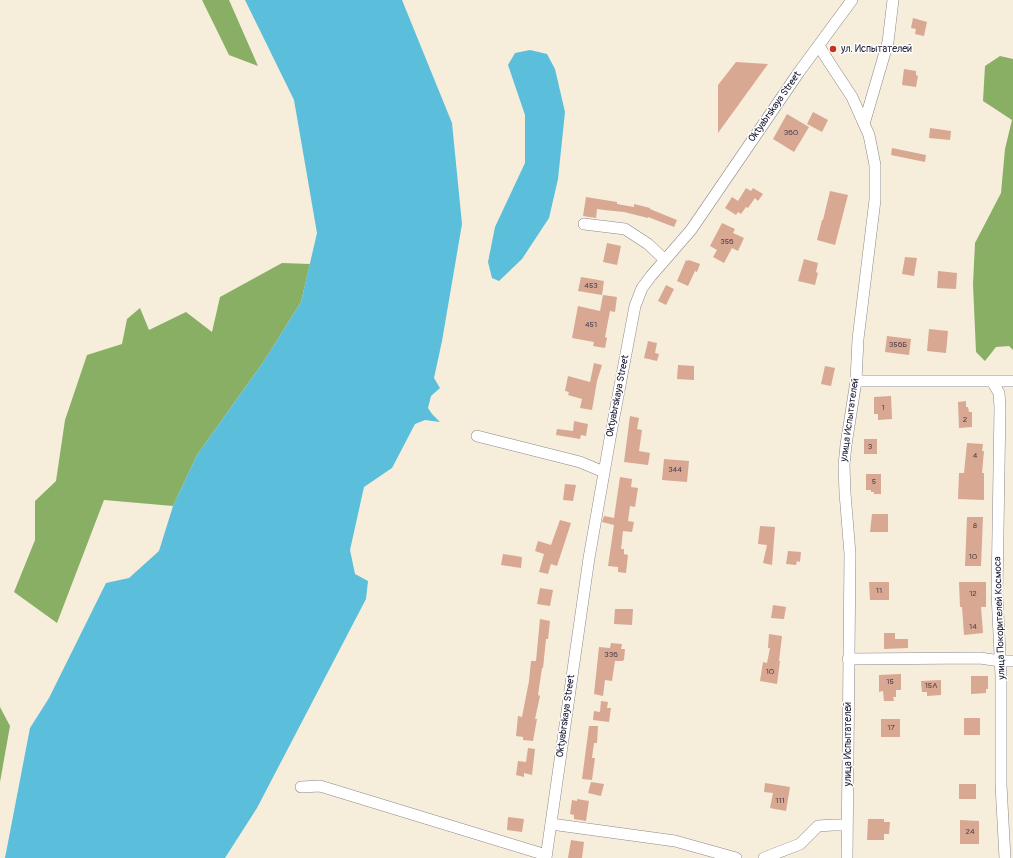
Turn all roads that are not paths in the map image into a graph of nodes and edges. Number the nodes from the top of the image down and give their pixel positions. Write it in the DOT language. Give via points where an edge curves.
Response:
graph roads {
  1 [pos="852,0"];
  2 [pos="893,0"];
  3 [pos="820,46"];
  4 [pos="864,124"];
  5 [pos="584,224"];
  6 [pos="665,260"];
  7 [pos="856,381"];
  8 [pos="992,381"];
  9 [pos="1013,381"];
  10 [pos="477,436"];
  11 [pos="604,472"];
  12 [pos="848,659"];
  13 [pos="1000,661"];
  14 [pos="1013,661"];
  15 [pos="301,787"];
  16 [pos="552,824"];
  17 [pos="847,825"];
  18 [pos="546,856"];
  19 [pos="1008,857"];
  20 [pos="736,858"];
  21 [pos="764,858"];
  22 [pos="847,858"];
  1 -- 3 [label="street, Oktyabrskaya Street"];
  2 -- 4 [label="street" via="888,42"];
  3 -- 4 [label="street, улица Испытателей" via="852,97"];
  3 -- 6 [label="street, Oktyabrskaya Street" via="691,230"];
  4 -- 7 [label="street, улица Испытателей" via="875,165 874,200 858,339"];
  5 -- 6 [label="street" via="625,229 648,244"];
  6 -- 11 [label="street, Oktyabrskaya Street" via="642,288 635,306"];
  7 -- 8 [label="street"];
  7 -- 12 [label="street, улица Испытателей" via="844,465 850,554"];
  8 -- 9 [label="street"];
  8 -- 13 [label="street, улица Покорителей Космоса" via="999,393 1000,407 997,593"];
  10 -- 11 [label="street" via="580,462"];
  11 -- 16 [label="street, Oktyabrskaya Street" via="588,565"];
  12 -- 13 [label="street" via="980,658"];
  12 -- 17 [label="street, улица Испытателей"];
  13 -- 14 [label="street"];
  13 -- 19 [label="street, улица Покорителей Космоса" via="1001,785"];
  15 -- 18 [label="street" via="320,786"];
  16 -- 18 [label="street, Oktyabrskaya Street"];
  16 -- 20 [label="street" via="675,841"];
  17 -- 21 [label="street" via="818,826 800,844"];
  17 -- 22 [label="street, улица Испытателей"];
}
